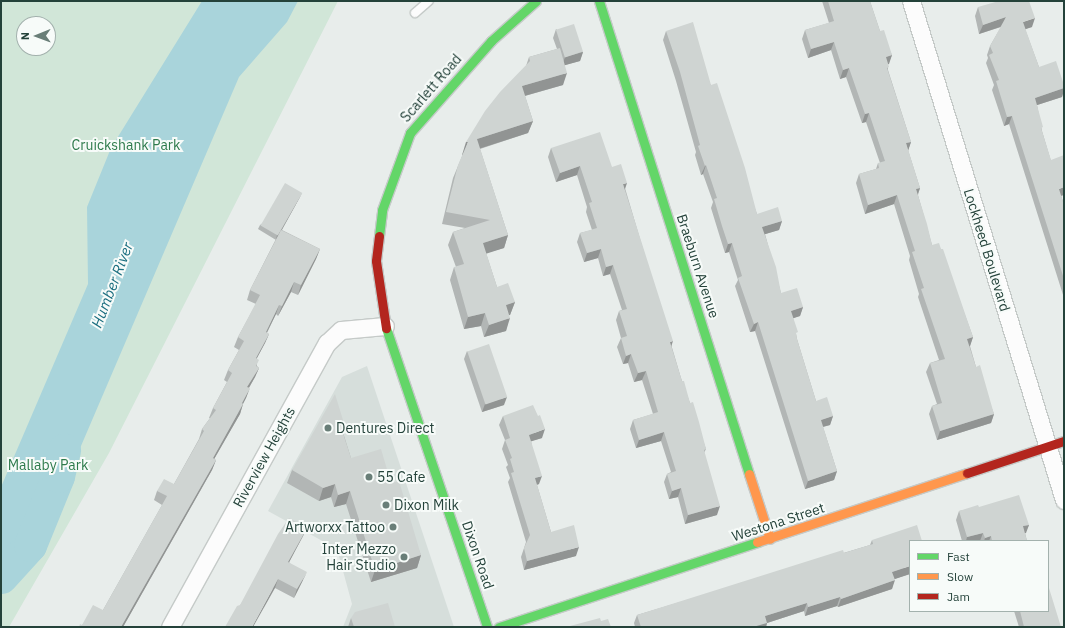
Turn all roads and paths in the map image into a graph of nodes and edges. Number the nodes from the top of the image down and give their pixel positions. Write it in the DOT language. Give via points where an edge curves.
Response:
graph roads {
  1 [pos="429,1"];
  2 [pos="536,1"];
  3 [pos="599,1"];
  4 [pos="911,1"];
  5 [pos="415,13"];
  6 [pos="385,326"];
  7 [pos="410,402"];
  8 [pos="1064,441"];
  9 [pos="1048,446"];
  10 [pos="1064,500"];
  11 [pos="770,539"];
  12 [pos="170,627"];
  13 [pos="487,627"];
  14 [pos="499,627"];
  1 -- 5 [label="lane"];
  2 -- 6 [label="street, Scarlett Road" via="491,42 410,133 382,210 376,261"];
  3 -- 11 [label="street, Braeburn Avenue"];
  4 -- 9 [label="street, Lockheed Boulevard"];
  6 -- 7 [label="street, Scarlett Road"];
  6 -- 12 [label="street, Riverview Heights" via="342,330 327,343"];
  7 -- 13 [label="street, Dixon Road"];
  8 -- 9 [label="street, Westona Street"];
  9 -- 10 [label="street, Lockheed Boulevard"];
  9 -- 11 [label="street, Westona Street"];
  11 -- 14 [label="street, Westona Street"];
}
